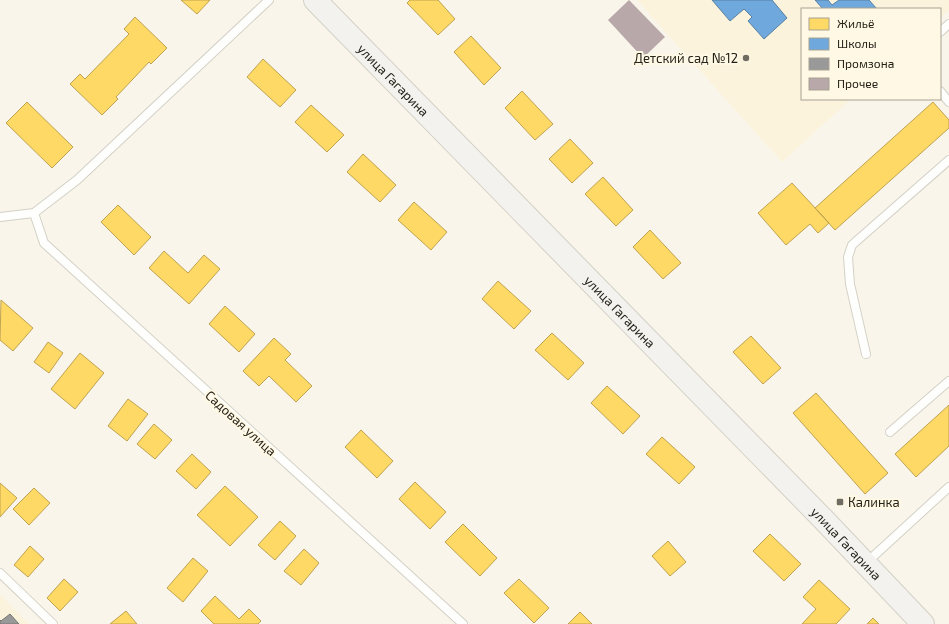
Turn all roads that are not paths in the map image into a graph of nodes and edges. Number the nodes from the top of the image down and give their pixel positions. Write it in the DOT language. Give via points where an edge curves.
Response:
graph roads {
  1 [pos="269,0"];
  2 [pos="315,0"];
  3 [pos="949,24"];
  4 [pos="941,31"];
  5 [pos="941,93"];
  6 [pos="949,102"];
  7 [pos="949,160"];
  8 [pos="34,213"];
  9 [pos="0,217"];
  10 [pos="866,354"];
  11 [pos="949,380"];
  12 [pos="890,432"];
  13 [pos="949,487"];
  14 [pos="866,563"];
  15 [pos="0,573"];
  16 [pos="53,624"];
  17 [pos="462,624"];
  18 [pos="923,624"];
  1 -- 8 [label="lane" via="77,180"];
  2 -- 14 [label="main road, улица Гагарина"];
  3 -- 4 [label="lane"];
  5 -- 6 [label="lane"];
  7 -- 10 [label="lane" via="852,245 848,257 850,284"];
  8 -- 9 [label="lane"];
  8 -- 17 [label="lane, Садовая улица" via="44,243"];
  11 -- 12 [label="lane"];
  13 -- 14 [label="lane"];
  14 -- 18 [label="main road, улица Гагарина"];
  15 -- 16 [label="lane"];
}
